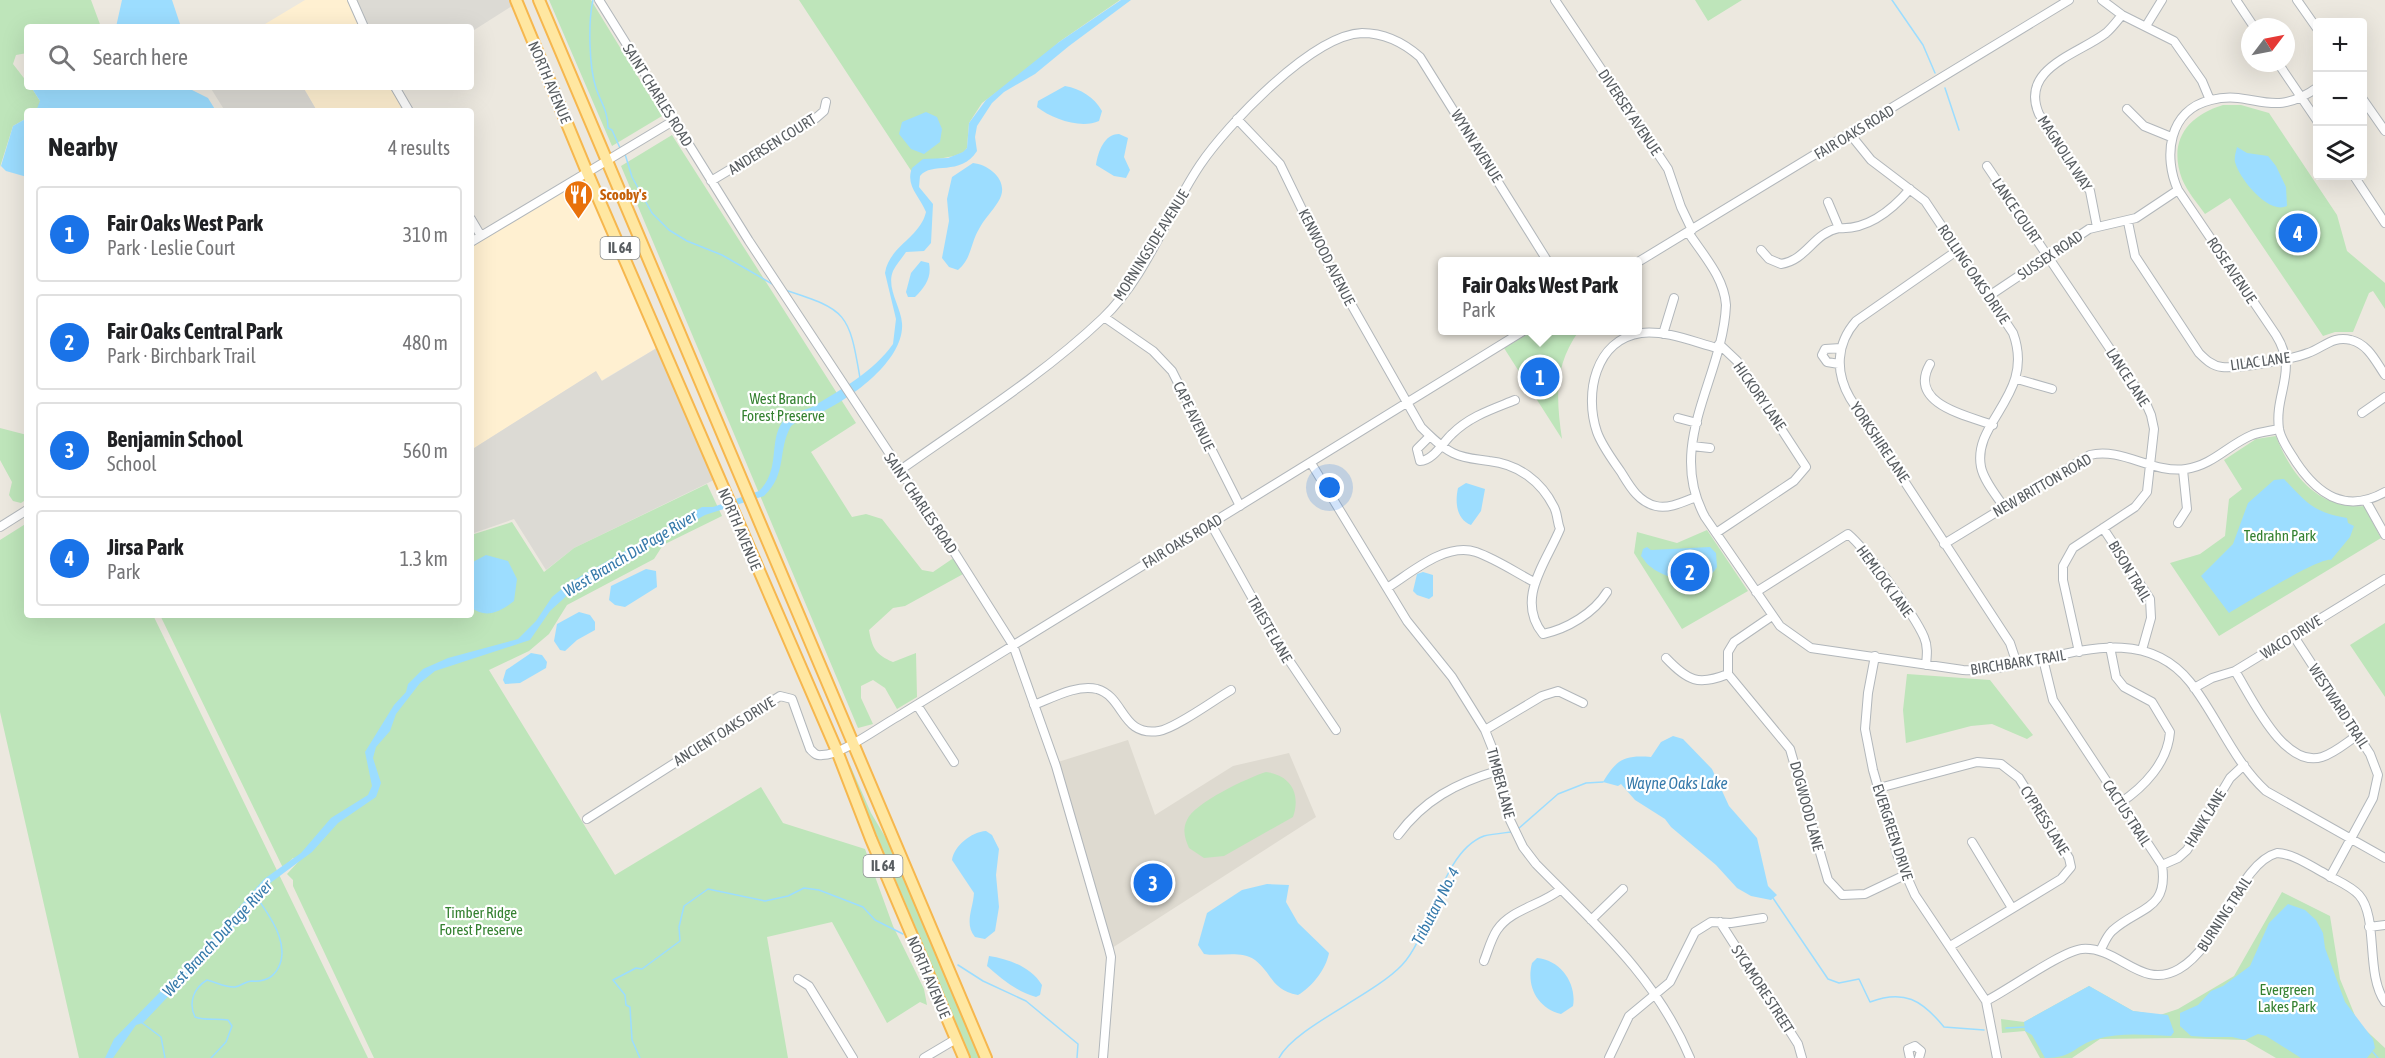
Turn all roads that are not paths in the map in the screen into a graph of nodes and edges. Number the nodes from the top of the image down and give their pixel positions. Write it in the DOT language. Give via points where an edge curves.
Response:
graph roads {
  1 [pos="352,0"];
  2 [pos="516,0"];
  3 [pos="538,0"];
  4 [pos="599,0"];
  5 [pos="1555,0"];
  6 [pos="2069,0"];
  7 [pos="2102,0"];
  8 [pos="2162,0"];
  9 [pos="2236,0"];
  10 [pos="2297,0"];
  11 [pos="2122,15"];
  12 [pos="2248,18"];
  13 [pos="2313,23"];
  14 [pos="363,24"];
  15 [pos="2146,26"];
  16 [pos="1396,40"];
  17 [pos="2284,72"];
  18 [pos="397,90"];
  19 [pos="2313,90"];
  20 [pos="2301,97"];
  21 [pos="2210,100"];
  22 [pos="826,102"];
  23 [pos="2367,105"];
  24 [pos="407,108"];
  25 [pos="2127,109"];
  26 [pos="2313,115"];
  27 [pos="1237,119"];
  28 [pos="673,121"];
  29 [pos="2385,131"];
  30 [pos="1850,134"];
  31 [pos="2171,137"];
  32 [pos="607,160"];
  33 [pos="1987,166"];
  34 [pos="587,172"];
  35 [pos="2357,180"];
  36 [pos="711,181"];
  37 [pos="1910,189"];
  38 [pos="2178,190"];
  39 [pos="1828,202"];
  40 [pos="2128,222"];
  41 [pos="2385,222"];
  42 [pos="474,224"];
  43 [pos="2097,227"];
  44 [pos="1839,228"];
  45 [pos="1690,231"];
  46 [pos="481,236"];
  47 [pos="474,240"];
  48 [pos="1761,250"];
  49 [pos="1958,250"];
  50 [pos="1546,257"];
  51 [pos="2048,257"];
  52 [pos="1642,260"];
  53 [pos="1989,296"];
  54 [pos="1674,298"];
  55 [pos="1104,317"];
  56 [pos="1663,333"];
  57 [pos="1642,334"];
  58 [pos="1518,335"];
  59 [pos="1633,335"];
  60 [pos="1718,346"];
  61 [pos="1841,348"];
  62 [pos="2287,358"];
  63 [pos="1839,364"];
  64 [pos="1930,364"];
  65 [pos="2385,375"];
  66 [pos="2017,379"];
  67 [pos="2052,389"];
  68 [pos="2385,397"];
  69 [pos="1515,400"];
  70 [pos="1408,404"];
  71 [pos="2362,413"];
  72 [pos="1678,418"];
  73 [pos="1697,423"];
  74 [pos="1993,425"];
  75 [pos="2279,429"];
  76 [pos="1430,436"];
  77 [pos="1441,446"];
  78 [pos="1692,446"];
  79 [pos="1710,448"];
  80 [pos="1311,463"];
  81 [pos="2151,467"];
  82 [pos="2183,470"];
  83 [pos="899,471"];
  84 [pos="2385,492"];
  85 [pos="1696,497"];
  86 [pos="2366,501"];
  87 [pos="1240,506"];
  88 [pos="2004,507"];
  89 [pos="24,512"];
  90 [pos="2178,523"];
  91 [pos="1211,524"];
  92 [pos="0,527"];
  93 [pos="2103,528"];
  94 [pos="1716,532"];
  95 [pos="2385,535"];
  96 [pos="1944,544"];
  97 [pos="2385,579"];
  98 [pos="1534,582"];
  99 [pos="1387,588"];
  100 [pos="1607,592"];
  101 [pos="1756,592"];
  102 [pos="1772,616"];
  103 [pos="2293,635"];
  104 [pos="1013,645"];
  105 [pos="2110,647"];
  106 [pos="2142,650"];
  107 [pos="2079,652"];
  108 [pos="1875,656"];
  109 [pos="1666,658"];
  110 [pos="2043,659"];
  111 [pos="2017,664"];
  112 [pos="1926,665"];
  113 [pos="2235,672"];
  114 [pos="1728,674"];
  115 [pos="2194,688"];
  116 [pos="1231,690"];
  117 [pos="1583,703"];
  118 [pos="917,705"];
  119 [pos="1034,705"];
  120 [pos="1336,730"];
  121 [pos="1485,730"];
  122 [pos="2358,735"];
  123 [pos="854,741"];
  124 [pos="837,751"];
  125 [pos="954,762"];
  126 [pos="2244,765"];
  127 [pos="1497,771"];
  128 [pos="2381,775"];
  129 [pos="1879,788"];
  130 [pos="2120,803"];
  131 [pos="587,819"];
  132 [pos="1398,835"];
  133 [pos="2351,839"];
  134 [pos="1972,842"];
  135 [pos="2385,858"];
  136 [pos="2162,866"];
  137 [pos="1905,875"];
  138 [pos="2330,877"];
  139 [pos="1561,889"];
  140 [pos="1623,889"];
  141 [pos="2012,908"];
  142 [pos="1763,918"];
  143 [pos="1591,920"];
  144 [pos="1720,922"];
  145 [pos="2385,925"];
  146 [pos="2369,927"];
  147 [pos="1952,945"];
  148 [pos="2100,951"];
  149 [pos="1484,961"];
  150 [pos="798,979"];
  151 [pos="1658,994"];
  152 [pos="1986,1001"];
  153 [pos="2385,1002"];
  154 [pos="956,1039"];
  155 [pos="853,1058"];
  156 [pos="924,1058"];
  157 [pos="964,1058"];
  158 [pos="986,1058"];
  159 [pos="1103,1058"];
  160 [pos="1609,1058"];
  161 [pos="1690,1058"];
  162 [pos="1802,1058"];
  163 [pos="1910,1058"];
  164 [pos="1919,1058"];
  165 [pos="1997,1058"];
  1 -- 14 [label="street"];
  2 -- 34 [label="main road, NORTH AVENUE / IL 64"];
  3 -- 32 [label="main road, NORTH AVENUE / IL 64"];
  4 -- 28 [label="street, SAINT CHARLES ROAD"];
  5 -- 45 [label="street, DIVERSEY AVENUE" via="1668,169"];
  6 -- 30 [label="street, FAIR OAKS ROAD"];
  7 -- 11 [label="street"];
  8 -- 15 [label="street"];
  9 -- 12 [label="street"];
  10 -- 13 [label="street"];
  11 -- 15 [label="street"];
  11 -- 43 [label="street, MAGNOLIA WAY" via="2105,33 2045,71 2035,89 2039,114 2090,190"];
  15 -- 21 [label="street" via="2177,44"];
  16 -- 27 [label="street, MORNINGSIDE AVENUE" via="1363,33 1330,44 1293,68"];
  16 -- 50 [label="street, WYNN AVENUE" via="1429,69"];
  17 -- 20 [label="street"];
  18 -- 24 [label="street"];
  19 -- 20 [label="street"];
  20 -- 21 [label="street" via="2276,105"];
  20 -- 26 [label="street"];
  21 -- 31 [label="street" via="2186,116"];
  22 -- 36 [label="street, ANDERSEN COURT" via="824,111 816,118"];
  23 -- 29 [label="street"];
  25 -- 31 [label="street" via="2144,126"];
  27 -- 55 [label="street, MORNINGSIDE AVENUE" via="1200,166 1136,274"];
  27 -- 70 [label="street, KENWOOD AVENUE" via="1280,164 1330,267"];
  28 -- 32 [label="street"];
  28 -- 36 [label="street, SAINT CHARLES ROAD"];
  30 -- 37 [label="street, ROLLING OAKS DRIVE" via="1871,160"];
  30 -- 45 [label="street, FAIR OAKS ROAD"];
  31 -- 38 [label="street, ROSE AVENUE" via="2170,168"];
  32 -- 34 [label="street"];
  32 -- 123 [label="main road, NORTH AVENUE / IL 64"];
  33 -- 51 [label="street, LANCE COURT"];
  34 -- 46 [label="street"];
  34 -- 124 [label="main road, NORTH AVENUE / IL 64"];
  35 -- 41 [label="street"];
  36 -- 83 [label="street, SAINT CHARLES ROAD"];
  37 -- 44 [label="street" via="1878,218 1856,228"];
  37 -- 49 [label="street, ROLLING OAKS DRIVE" via="1924,201"];
  38 -- 40 [label="street, SUSSEX ROAD"];
  38 -- 62 [label="street, ROSE AVENUE" via="2276,335"];
  39 -- 44 [label="street"];
  40 -- 43 [label="street, SUSSEX ROAD"];
  40 -- 62 [label="street, LILAC LANE" via="2135,256 2205,359 2220,367 2230,367"];
  42 -- 46 [label="street"];
  43 -- 51 [label="street, SUSSEX ROAD"];
  44 -- 48 [label="street" via="1825,232 1791,262 1774,262"];
  45 -- 52 [label="street, FAIR OAKS ROAD"];
  45 -- 60 [label="street, BIRCHBARK TRAIL" via="1724,288 1726,312"];
  46 -- 47 [label="street"];
  49 -- 53 [label="street, ROLLING OAKS DRIVE"];
  49 -- 61 [label="street, YORKSHIRE LANE" via="1862,314"];
  51 -- 53 [label="street, SUSSEX ROAD"];
  51 -- 81 [label="street, LANCE LANE" via="2147,405 2154,429"];
  53 -- 66 [label="street, ROLLING OAKS DRIVE" via="2015,338"];
  54 -- 56 [label="street"];
  55 -- 83 [label="street, MORNINGSIDE AVENUE" via="1024,381"];
  55 -- 87 [label="street, CAPE AVENUE" via="1153,351 1172,371"];
  56 -- 57 [label="street"];
  56 -- 60 [label="street"];
  58 -- 70 [label="street, FAIR OAKS ROAD"];
  59 -- 85 [label="street" via="1606,353 1593,377 1594,421 1601,442 1640,498 1655,506 1667,506"];
  60 -- 73 [label="street, BIRCHBARK TRAIL"];
  60 -- 94 [label="street, HICKORY LANE" via="1737,361 1806,467 1794,480"];
  61 -- 63 [label="street, YORKSHIRE LANE"];
  61 -- 63 [label="street" via="1825,349 1822,355 1827,362"];
  62 -- 65 [label="street, LILAC LANE" via="2309,353 2333,340 2351,340 2366,349"];
  62 -- 75 [label="street"];
  63 -- 96 [label="street, YORKSHIRE LANE" via="1850,398"];
  64 -- 74 [label="street" via="1924,381 1940,405 1960,416"];
  66 -- 67 [label="street"];
  66 -- 74 [label="street, ROLLING OAKS DRIVE"];
  68 -- 71 [label="street"];
  69 -- 77 [label="street" via="1481,414"];
  70 -- 76 [label="street, KENWOOD AVENUE"];
  70 -- 80 [label="street, FAIR OAKS ROAD"];
  72 -- 73 [label="street"];
  73 -- 78 [label="street, BIRCHBARK TRAIL"];
  74 -- 88 [label="street, ROLLING OAKS DRIVE" via="1983,443 1981,464"];
  75 -- 82 [label="street, NEW BRITTON ROAD" via="2251,435 2210,461"];
  75 -- 86 [label="street" via="2287,448 2314,486 2339,500"];
  76 -- 77 [label="street, KENWOOD AVENUE"];
  76 -- 77 [label="street" via="1417,449 1420,461 1428,460"];
  77 -- 98 [label="street, KENWOOD AVENUE" via="1465,458 1512,466 1541,488 1553,506 1560,530"];
  78 -- 79 [label="street"];
  78 -- 85 [label="street, BIRCHBARK TRAIL" via="1689,457"];
  80 -- 87 [label="street, FAIR OAKS ROAD"];
  80 -- 99 [label="street, TIMBER LANE"];
  81 -- 82 [label="street, NEW BRITTON ROAD"];
  81 -- 88 [label="street, NEW BRITTON ROAD" via="2107,453 2090,455"];
  81 -- 93 [label="street, LANCE LANE" via="2143,500"];
  82 -- 90 [label="street" via="2187,509"];
  83 -- 104 [label="street, SAINT CHARLES ROAD"];
  84 -- 86 [label="street"];
  85 -- 94 [label="street, BIRCHBARK TRAIL"];
  86 -- 95 [label="street"];
  87 -- 91 [label="street, FAIR OAKS ROAD"];
  88 -- 96 [label="street, NEW BRITTON ROAD"];
  89 -- 92 [label="street"];
  91 -- 104 [label="street, FAIR OAKS ROAD"];
  91 -- 120 [label="street, TRIESTE LANE" via="1278,644"];
  93 -- 106 [label="street, BISON TRAIL" via="2150,599 2151,618"];
  93 -- 107 [label="street, LANCE LANE" via="2073,548 2063,566"];
  94 -- 101 [label="street, BIRCHBARK TRAIL"];
  96 -- 111 [label="street, YORKSHIRE LANE" via="2010,643"];
  97 -- 103 [label="street, WACO DRIVE"];
  98 -- 99 [label="street" via="1474,551 1461,551 1443,555"];
  98 -- 100 [label="street" via="1533,618 1543,634 1560,630 1588,612"];
  99 -- 121 [label="street, TIMBER LANE"];
  101 -- 102 [label="street, BIRCHBARK TRAIL"];
  101 -- 112 [label="street, HEMLOCK LANE" via="1848,534 1861,546 1920,630 1927,647"];
  102 -- 108 [label="street, BIRCHBARK TRAIL" via="1788,634 1811,648"];
  102 -- 114 [label="street" via="1734,642 1728,652"];
  103 -- 113 [label="street, WACO DRIVE"];
  103 -- 122 [label="street, WESTWARD TRAIL"];
  104 -- 118 [label="street, FAIR OAKS ROAD"];
  104 -- 119 [label="street, SAINT CHARLES ROAD"];
  105 -- 106 [label="street, BIRCHBARK TRAIL"];
  105 -- 107 [label="street, BIRCHBARK TRAIL"];
  105 -- 130 [label="street" via="2116,677 2124,687 2152,702 2170,732 2164,753 2147,782"];
  106 -- 115 [label="street, BIRCHBARK TRAIL" via="2173,666"];
  107 -- 110 [label="street, BIRCHBARK TRAIL"];
  108 -- 112 [label="street, BIRCHBARK TRAIL"];
  108 -- 129 [label="street, EVERGREEN DRIVE" via="1865,729"];
  109 -- 114 [label="street" via="1695,680 1709,681"];
  110 -- 111 [label="street, BIRCHBARK TRAIL"];
  110 -- 130 [label="street, CACTUS TRAIL" via="2051,695"];
  111 -- 112 [label="street, BIRCHBARK TRAIL" via="1976,671"];
  113 -- 115 [label="street, WACO DRIVE"];
  113 -- 122 [label="street" via="2283,744 2294,754 2320,758"];
  114 -- 137 [label="street, DOGWOOD LANE" via="1790,749 1825,873 1841,899 1865,894"];
  115 -- 126 [label="street, BIRCHBARK TRAIL"];
  116 -- 119 [label="street" via="1168,728 1155,731 1132,725 1111,698 1097,689 1077,689"];
  117 -- 121 [label="street" via="1558,691 1550,693"];
  118 -- 123 [label="street, FAIR OAKS ROAD"];
  118 -- 125 [label="street"];
  119 -- 159 [label="street, SAINT CHARLES ROAD" via="1086,862 1111,957"];
  121 -- 127 [label="street, TIMBER LANE"];
  122 -- 128 [label="street, WESTWARD TRAIL"];
  123 -- 124 [label="street, FAIR OAKS ROAD"];
  123 -- 158 [label="main road, NORTH AVENUE / IL 64"];
  124 -- 131 [label="street, ANCIENT OAKS DRIVE" via="816,755 810,749 792,699 780,696"];
  124 -- 154 [label="main road, NORTH AVENUE / IL 64"];
  126 -- 133 [label="street, BIRCHBARK TRAIL" via="2271,795"];
  126 -- 136 [label="street, HAWK LANE" via="2229,778 2184,853"];
  127 -- 132 [label="street" via="1443,792 1415,814"];
  127 -- 139 [label="street, TIMBER LANE" via="1515,832 1536,864"];
  128 -- 133 [label="street, WESTWARD TRAIL"];
  129 -- 137 [label="street, EVERGREEN DRIVE"];
  129 -- 141 [label="street, CYPRESS LANE" via="1982,761 2001,764 2015,773 2067,852 2071,867 2061,879"];
  130 -- 136 [label="street, CACTUS TRAIL"];
  133 -- 135 [label="street, BIRCHBARK TRAIL"];
  133 -- 138 [label="street, WESTWARD TRAIL"];
  134 -- 141 [label="street"];
  136 -- 148 [label="street" via="2163,886 2157,899 2115,929"];
  137 -- 147 [label="street, EVERGREEN DRIVE"];
  138 -- 146 [label="street, BURNING TRAIL" via="2362,899"];
  138 -- 148 [label="street, BURNING TRAIL" via="2283,854 2271,855 2253,870 2206,946 2187,964 2165,976 2149,976"];
  139 -- 143 [label="street, TIMBER LANE"];
  139 -- 149 [label="street" via="1545,902 1502,924"];
  140 -- 143 [label="street"];
  141 -- 147 [label="street, CYPRESS LANE"];
  142 -- 144 [label="street"];
  143 -- 151 [label="street, TIMBER LANE"];
  144 -- 151 [label="street" via="1711,922 1695,932 1672,979"];
  144 -- 162 [label="street, SYCAMORE STREET" via="1798,1044"];
  145 -- 146 [label="street"];
  146 -- 153 [label="street, BURNING TRAIL" via="2376,984"];
  147 -- 152 [label="street, EVERGREEN DRIVE"];
  148 -- 152 [label="street, BURNING TRAIL" via="2070,952"];
  150 -- 155 [label="street" via="809,986"];
  151 -- 160 [label="street" via="1632,1012"];
  151 -- 161 [label="street, TIMBER LANE"];
  152 -- 165 [label="street, EVERGREEN DRIVE"];
  154 -- 156 [label="street"];
  154 -- 157 [label="main road, NORTH AVENUE / IL 64"];
  163 -- 164 [label="street" via="1908,1049 1915,1046"];
}
